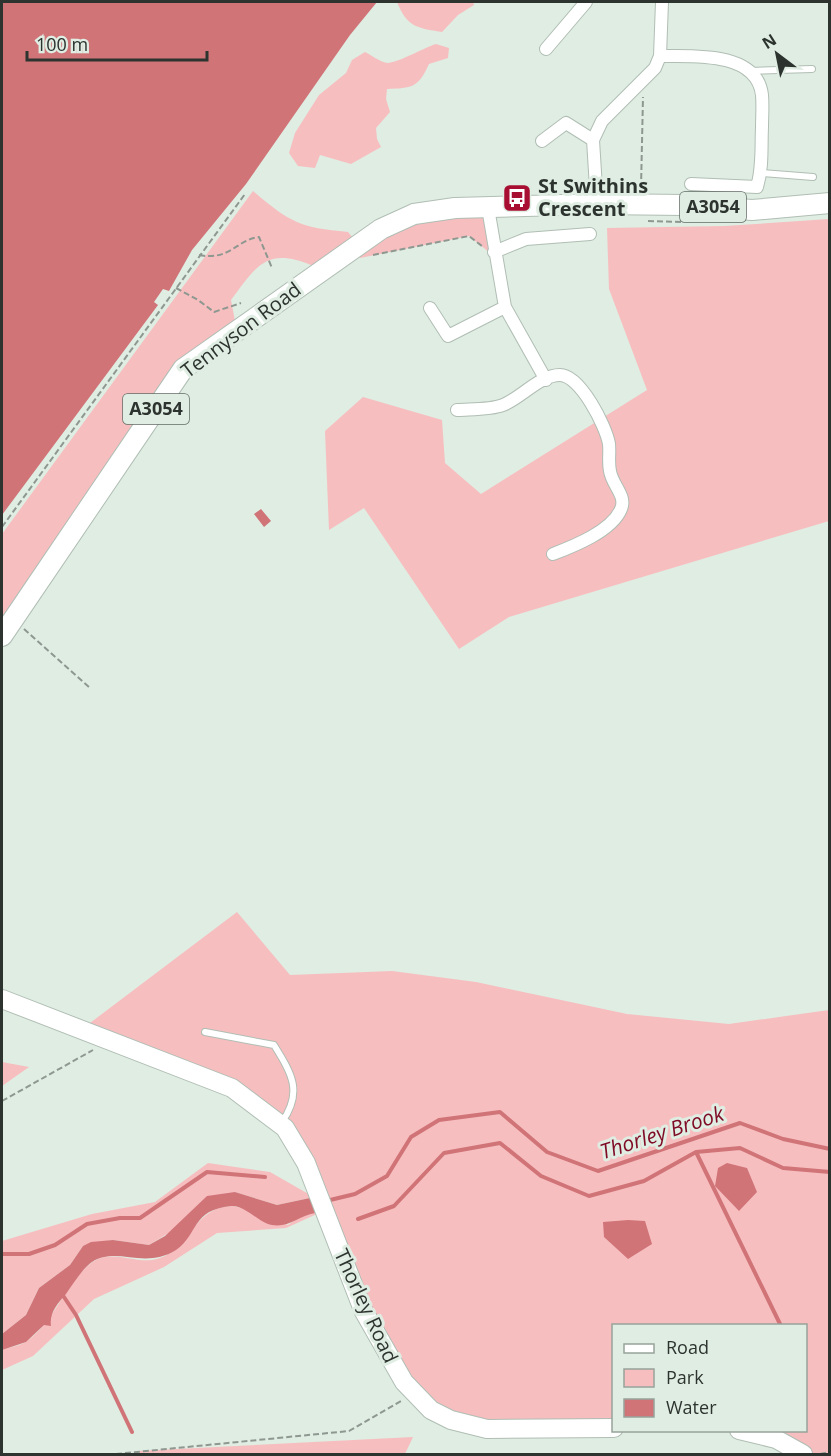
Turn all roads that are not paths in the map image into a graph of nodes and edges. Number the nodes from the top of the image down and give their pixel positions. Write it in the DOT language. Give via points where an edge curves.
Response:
graph roads {
  1 [pos="586,2"];
  2 [pos="662,2"];
  3 [pos="546,49"];
  4 [pos="660,56"];
  5 [pos="812,69"];
  6 [pos="747,71"];
  7 [pos="593,140"];
  8 [pos="542,141"];
  9 [pos="761,173"];
  10 [pos="813,177"];
  11 [pos="691,184"];
  12 [pos="830,203"];
  13 [pos="597,204"];
  14 [pos="488,208"];
  15 [pos="590,234"];
  16 [pos="495,255"];
  17 [pos="505,307"];
  18 [pos="430,308"];
  19 [pos="546,380"];
  20 [pos="457,410"];
  21 [pos="553,554"];
  22 [pos="2,636"];
  23 [pos="2,999"];
  24 [pos="205,1032"];
  25 [pos="280,1125"];
  26 [pos="612,1428"];
  27 [pos="744,1432"];
  28 [pos="803,1455"];
  1 -- 3 [label="street"];
  2 -- 4 [label="street"];
  4 -- 6 [label="street" via="724,59"];
  4 -- 7 [label="street" via="642,83 602,121"];
  5 -- 6 [label="lane"];
  6 -- 9 [label="street" via="762,93"];
  7 -- 8 [label="street" via="566,123"];
  7 -- 13 [label="street"];
  9 -- 10 [label="lane"];
  9 -- 11 [label="street" via="757,187"];
  12 -- 13 [label="main road, A3054" via="752,210"];
  13 -- 14 [label="main road, Tennyson Road / A3054"];
  14 -- 16 [label="street"];
  14 -- 22 [label="main road, Tennyson Road / A3054" via="414,214 381,229 183,369"];
  15 -- 16 [label="street" via="526,239"];
  16 -- 17 [label="street"];
  17 -- 18 [label="street" via="448,336"];
  17 -- 19 [label="street"];
  19 -- 20 [label="street" via="502,405"];
  19 -- 21 [label="street" via="560,375 570,378 596,410 609,444 610,472 623,501 619,513 592,537"];
  23 -- 25 [label="main road" via="232,1088"];
  24 -- 25 [label="lane" via="274,1045 294,1085 295,1096"];
  25 -- 26 [label="main road, Thorley Road" via="296,1144 363,1310 396,1370 430,1410 473,1427"];
  27 -- 28 [label="main road" via="776,1439"];
}
